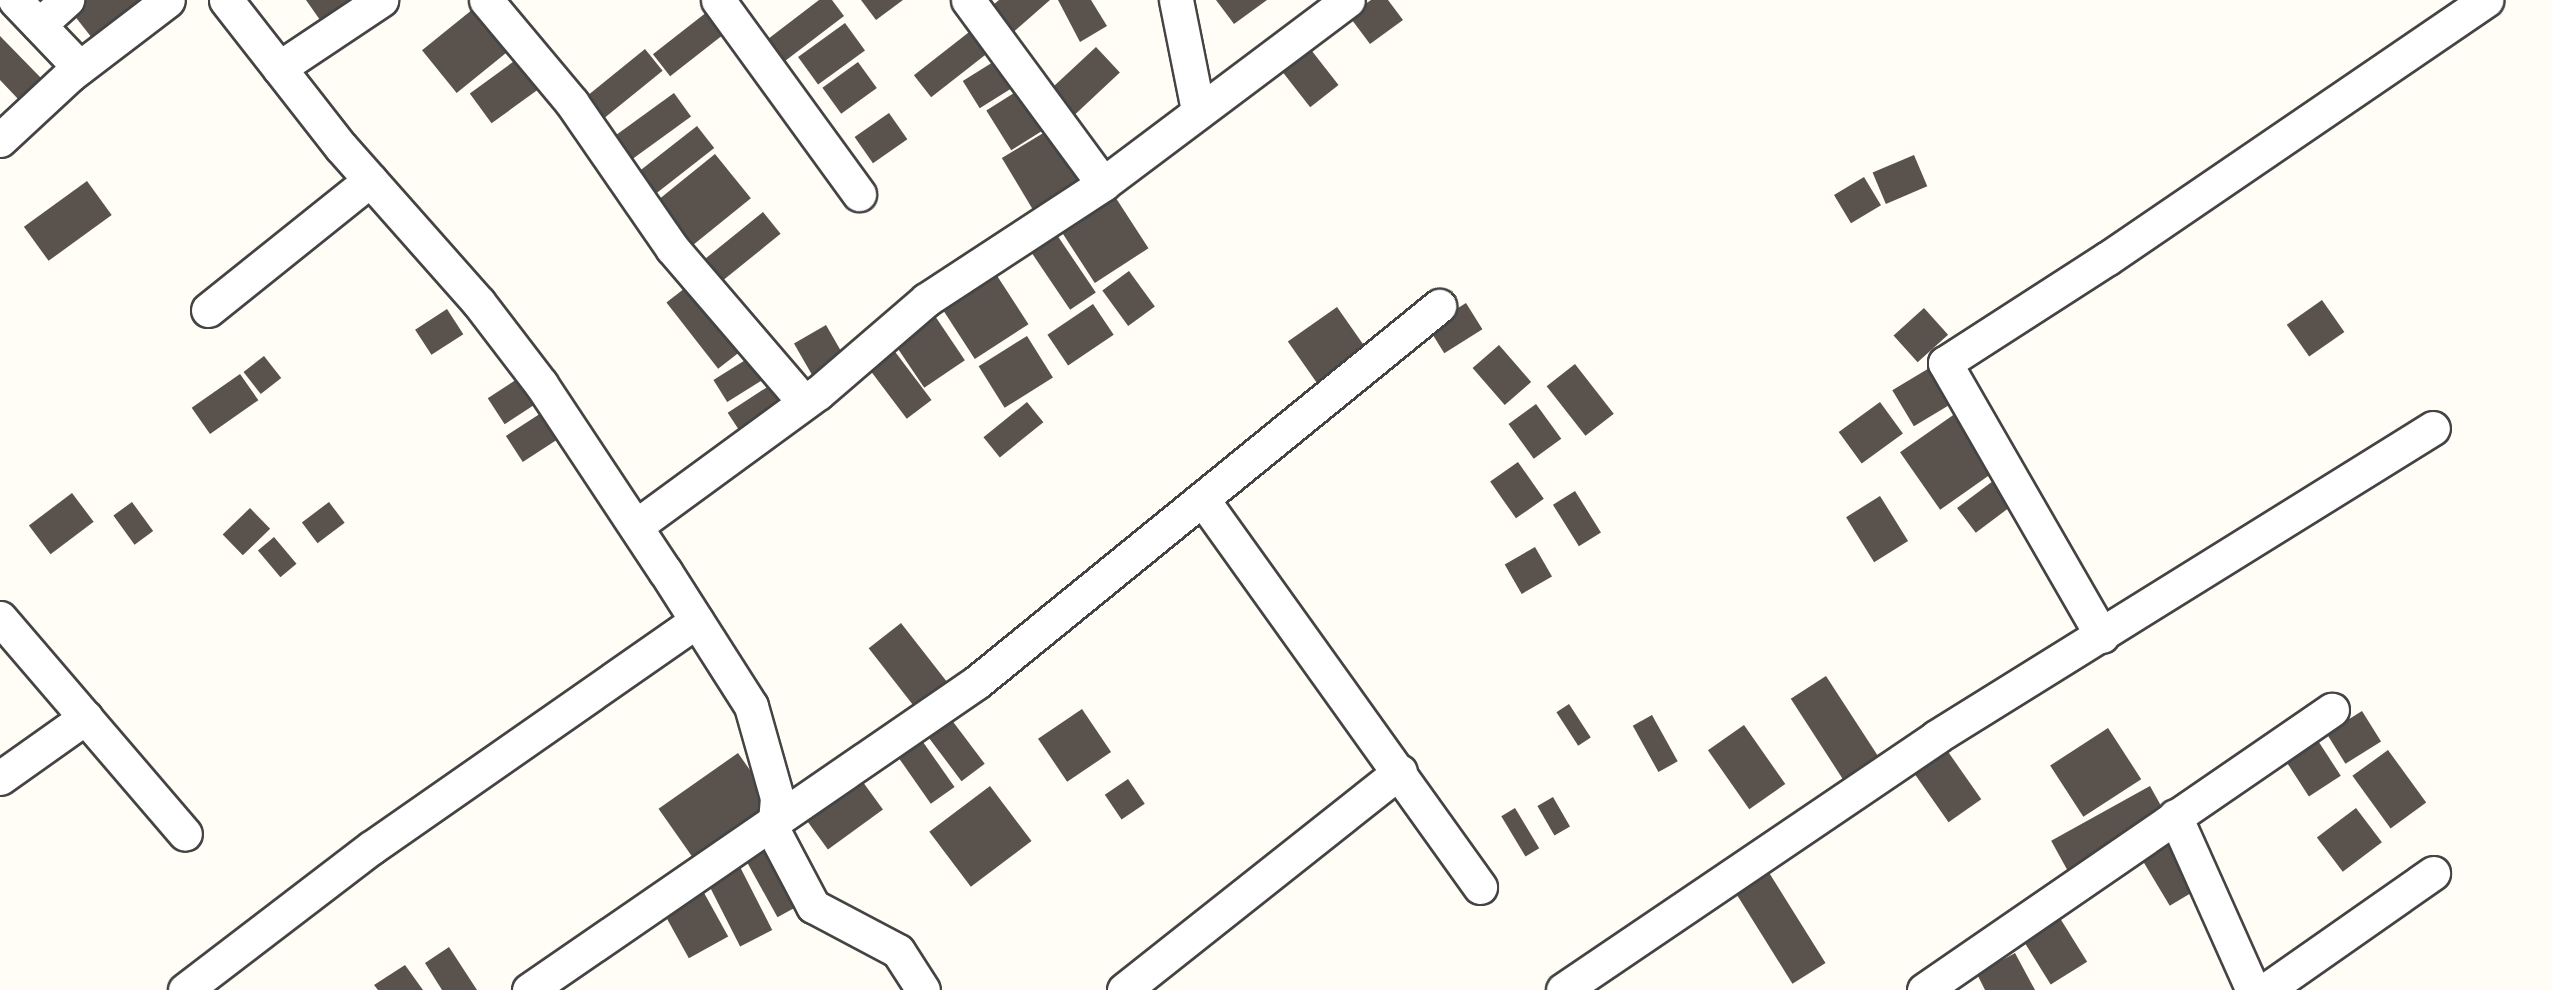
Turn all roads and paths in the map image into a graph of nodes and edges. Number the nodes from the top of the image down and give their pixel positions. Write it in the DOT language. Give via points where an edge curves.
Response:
graph roads {
  1 [pos="15,0"];
  2 [pos="68,0"];
  3 [pos="168,0"];
  4 [pos="226,0"];
  5 [pos="381,0"];
  6 [pos="486,0"];
  7 [pos="718,0"];
  8 [pos="968,0"];
  9 [pos="1176,0"];
  10 [pos="1348,0"];
  11 [pos="2486,0"];
  12 [pos="39,25"];
  13 [pos="79,67"];
  14 [pos="279,68"];
  15 [pos="1198,110"];
  16 [pos="0,140"];
  17 [pos="370,180"];
  18 [pos="1103,184"];
  19 [pos="859,194"];
  20 [pos="1440,306"];
  21 [pos="208,310"];
  22 [pos="804,402"];
  23 [pos="2432,429"];
  24 [pos="1203,500"];
  25 [pos="636,526"];
  26 [pos="0,618"];
  27 [pos="697,621"];
  28 [pos="2102,636"];
  29 [pos="2332,710"];
  30 [pos="86,717"];
  31 [pos="1400,771"];
  32 [pos="0,778"];
  33 [pos="2175,816"];
  34 [pos="775,823"];
  35 [pos="185,834"];
  36 [pos="2433,873"];
  37 [pos="1480,887"];
  38 [pos="185,990"];
  39 [pos="529,990"];
  40 [pos="923,990"];
  41 [pos="1124,990"];
  42 [pos="1563,990"];
  43 [pos="1924,990"];
  44 [pos="2253,990"];
  45 [pos="2266,990"];
  1 -- 12 [label="street"];
  2 -- 12 [label="street"];
  3 -- 13 [label="street"];
  4 -- 14 [label="street"];
  5 -- 14 [label="street"];
  6 -- 22 [label="street" via="572,103 672,248"];
  7 -- 19 [label="street"];
  8 -- 18 [label="street"];
  9 -- 15 [label="street"];
  10 -- 15 [label="street"];
  11 -- 28 [label="street" via="2108,258 1945,363"];
  12 -- 13 [label="street"];
  13 -- 16 [label="street"];
  14 -- 17 [label="street"];
  15 -- 18 [label="street"];
  17 -- 21 [label="street"];
  17 -- 25 [label="street" via="494,323"];
  18 -- 22 [label="street" via="926,300"];
  20 -- 24 [label="street"];
  22 -- 25 [label="street"];
  23 -- 28 [label="street"];
  24 -- 31 [label="street"];
  24 -- 34 [label="street" via="977,682"];
  25 -- 27 [label="street"];
  26 -- 30 [label="street"];
  27 -- 34 [label="street" via="751,706 777,798"];
  27 -- 38 [label="street" via="371,848"];
  28 -- 42 [label="street" via="1776,841"];
  29 -- 33 [label="street"];
  30 -- 32 [label="street"];
  30 -- 35 [label="street"];
  31 -- 37 [label="street"];
  31 -- 41 [label="street"];
  33 -- 43 [label="street" via="2005,939"];
  33 -- 44 [label="street"];
  34 -- 39 [label="street"];
  34 -- 40 [label="street" via="778,842 813,906 898,951"];
  36 -- 45 [label="street"];
}
